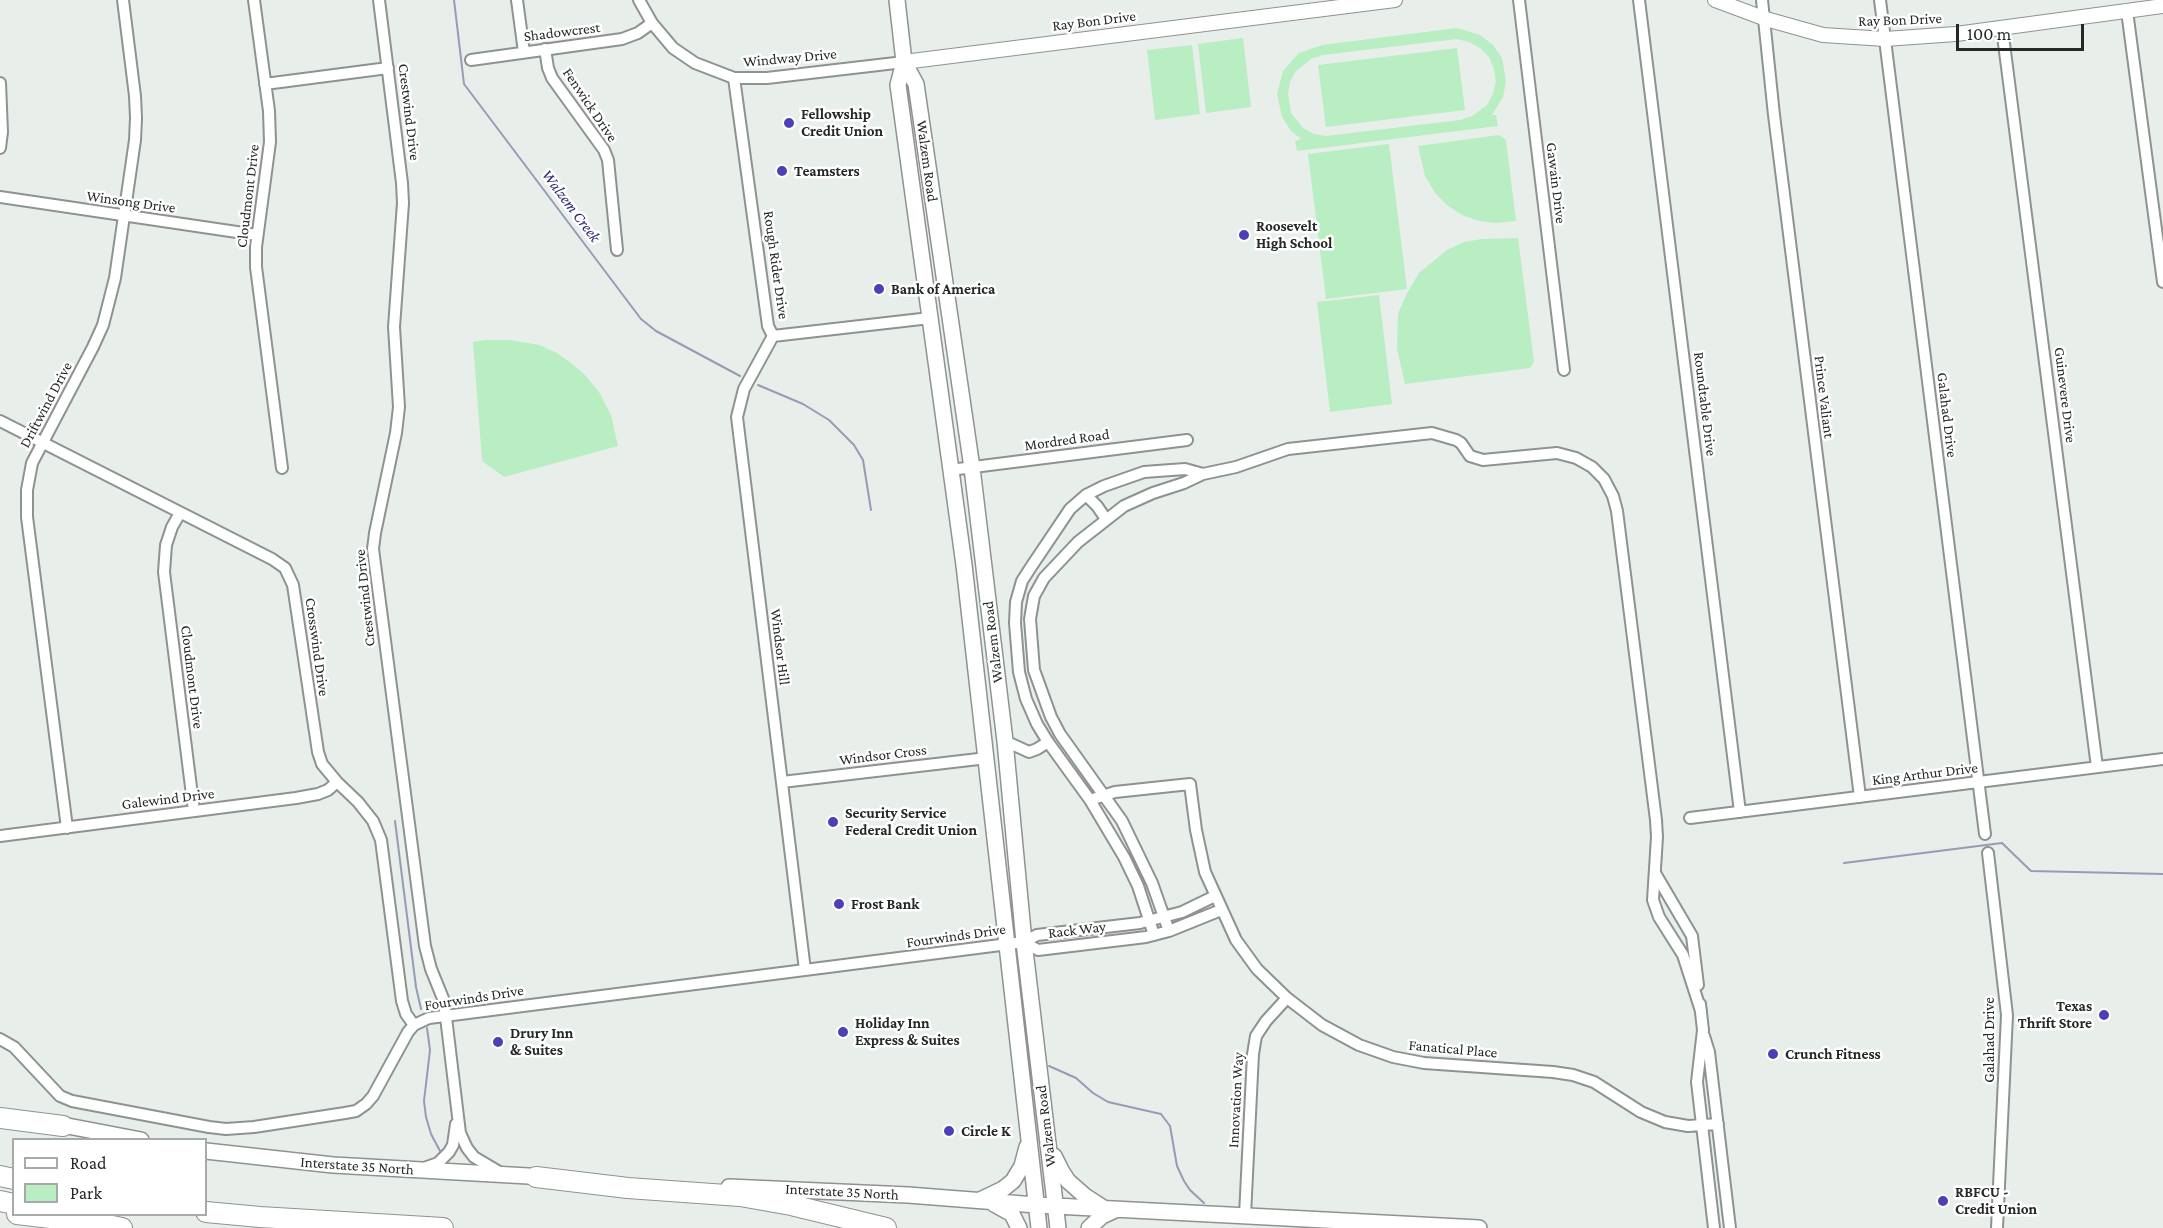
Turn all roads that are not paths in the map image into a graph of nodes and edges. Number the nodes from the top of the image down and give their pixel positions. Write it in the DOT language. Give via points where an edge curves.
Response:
graph roads {
  1 [pos="123,0"];
  2 [pos="254,0"];
  3 [pos="379,0"];
  4 [pos="518,0"];
  5 [pos="639,0"];
  6 [pos="897,0"];
  7 [pos="1395,0"];
  8 [pos="1519,0"];
  9 [pos="1639,0"];
  10 [pos="1715,0"];
  11 [pos="1762,0"];
  12 [pos="1880,0"];
  13 [pos="2163,6"];
  14 [pos="2127,11"];
  15 [pos="1766,19"];
  16 [pos="652,23"];
  17 [pos="2002,28"];
  18 [pos="1885,39"];
  19 [pos="545,49"];
  20 [pos="524,52"];
  21 [pos="471,60"];
  22 [pos="904,62"];
  23 [pos="388,68"];
  24 [pos="734,78"];
  25 [pos="0,83"];
  26 [pos="265,84"];
  27 [pos="0,148"];
  28 [pos="0,197"];
  29 [pos="123,216"];
  30 [pos="257,235"];
  31 [pos="617,250"];
  32 [pos="2163,282"];
  33 [pos="930,318"];
  34 [pos="773,336"];
  35 [pos="1564,370"];
  36 [pos="960,386"];
  37 [pos="0,421"];
  38 [pos="1187,440"];
  39 [pos="43,443"];
  40 [pos="282,468"];
  41 [pos="972,468"];
  42 [pos="950,470"];
  43 [pos="1144,472"];
  44 [pos="1203,474"];
  45 [pos="1153,493"];
  46 [pos="1086,495"];
  47 [pos="180,513"];
  48 [pos="1106,519"];
  49 [pos="1005,741"];
  50 [pos="1048,742"];
  51 [pos="987,758"];
  52 [pos="2163,759"];
  53 [pos="2097,766"];
  54 [pos="337,782"];
  55 [pos="782,782"];
  56 [pos="1979,782"];
  57 [pos="1104,794"];
  58 [pos="1860,797"];
  59 [pos="1090,800"];
  60 [pos="194,811"];
  61 [pos="1740,812"];
  62 [pos="1690,818"];
  63 [pos="1013,825"];
  64 [pos="68,828"];
  65 [pos="1985,834"];
  66 [pos="0,836"];
  67 [pos="1988,853"];
  68 [pos="1655,873"];
  69 [pos="1215,896"];
  70 [pos="1675,908"];
  71 [pos="1221,910"];
  72 [pos="1164,917"];
  73 [pos="1659,917"];
  74 [pos="1149,921"];
  75 [pos="1169,931"];
  76 [pos="1154,935"];
  77 [pos="1024,942"];
  78 [pos="1008,944"];
  79 [pos="805,970"];
  80 [pos="1287,998"];
  81 [pos="1701,1011"];
  82 [pos="446,1015"];
  83 [pos="414,1026"];
  84 [pos="1703,1029"];
  85 [pos="0,1039"];
  86 [pos="1,1112"];
  87 [pos="457,1118"];
  88 [pos="1718,1124"];
  89 [pos="1702,1125"];
  90 [pos="63,1126"];
  91 [pos="1047,1137"];
  92 [pos="130,1138"];
  93 [pos="1029,1141"];
  94 [pos="207,1151"];
  95 [pos="419,1170"];
  96 [pos="503,1175"];
  97 [pos="536,1176"];
  98 [pos="979,1200"];
  99 [pos="1036,1205"];
  100 [pos="1055,1206"];
  101 [pos="1111,1209"];
  102 [pos="207,1212"];
  103 [pos="1245,1215"];
  104 [pos="34,1216"];
  105 [pos="60,1216"];
  106 [pos="82,1221"];
  107 [pos="122,1228"];
  108 [pos="443,1228"];
  109 [pos="886,1228"];
  110 [pos="1019,1228"];
  111 [pos="1039,1228"];
  112 [pos="1058,1228"];
  113 [pos="1089,1228"];
  114 [pos="1479,1228"];
  115 [pos="1714,1228"];
  116 [pos="1730,1228"];
  117 [pos="1997,1228"];
  1 -- 29 [label="street, Driftwind Drive" via="136,118"];
  2 -- 26 [label="street, Cloudmont Drive"];
  3 -- 23 [label="street, Crestwind Drive"];
  4 -- 20 [label="street"];
  5 -- 16 [label="street, Windway Drive"];
  6 -- 22 [label="main road, Walzem Road"];
  7 -- 22 [label="street, Ray Bon Drive"];
  8 -- 35 [label="street, Gawain Drive"];
  9 -- 61 [label="street, Roundtable Drive"];
  10 -- 15 [label="street, Ray Bon Drive"];
  11 -- 15 [label="street, Prince Valiant"];
  12 -- 18 [label="street, Galahad Drive"];
  13 -- 14 [label="street, Ray Bon Drive"];
  14 -- 17 [label="street, Ray Bon Drive"];
  14 -- 32 [label="street"];
  15 -- 18 [label="street, Ray Bon Drive" via="1823,35"];
  15 -- 58 [label="street, Prince Valiant" via="1774,115"];
  16 -- 19 [label="street, Shadowcrest" via="622,39"];
  16 -- 24 [label="street, Windway Drive" via="684,56 706,69"];
  17 -- 18 [label="street, Ray Bon Drive"];
  17 -- 53 [label="street, Guinevere Drive"];
  18 -- 56 [label="street, Galahad Drive"];
  19 -- 20 [label="street, Shadowcrest"];
  19 -- 31 [label="street, Fenwick Drive" via="552,78 608,160"];
  20 -- 21 [label="street, Shadowcrest"];
  22 -- 24 [label="street, Windway Drive" via="767,78"];
  22 -- 33 [label="main road, Walzem Road" via="898,85"];
  22 -- 36 [label="main road, Walzem Road" via="916,84"];
  23 -- 26 [label="street"];
  23 -- 82 [label="street, Crestwind Drive" via="404,203 394,327 400,398 373,549 425,946"];
  24 -- 34 [label="street, Rough Rider Drive" via="768,326"];
  25 -- 27 [label="street"];
  26 -- 30 [label="street, Cloudmont Drive" via="270,142"];
  28 -- 29 [label="street, Winsong Drive"];
  29 -- 30 [label="street, Winsong Drive"];
  29 -- 39 [label="street, Driftwind Drive" via="103,325"];
  30 -- 40 [label="street, Cloudmont Drive" via="256,267"];
  33 -- 34 [label="street, Rough Rider Drive"];
  33 -- 36 [label="main road" via="942,327"];
  33 -- 42 [label="main road, Walzem Road"];
  34 -- 55 [label="street, Windsor Hill" via="744,389 737,417"];
  36 -- 41 [label="main road, Walzem Road"];
  37 -- 39 [label="street, Crosswind Drive"];
  38 -- 41 [label="street, Mordred Road"];
  39 -- 47 [label="street, Crosswind Drive"];
  39 -- 64 [label="street, Driftwind Drive" via="32,463 26,504"];
  41 -- 42 [label="street, Mordred Road"];
  41 -- 49 [label="main road, Walzem Road"];
  42 -- 51 [label="main road, Walzem Road"];
  43 -- 44 [label="street" via="1185,469"];
  43 -- 45 [label="street"];
  43 -- 46 [label="street"];
  44 -- 45 [label="street"];
  44 -- 68 [label="street" via="1288,449 1425,433 1456,440 1470,456 1483,460 1557,453 1592,467 1604,479 1617,511 1656,820"];
  45 -- 48 [label="street"];
  46 -- 48 [label="street"];
  46 -- 50 [label="street" via="1070,509 1030,567 1016,602 1020,672 1026,699"];
  47 -- 54 [label="street, Crosswind Drive" via="285,568 293,585 318,752 322,764"];
  47 -- 60 [label="street, Cloudmont Drive" via="166,545 164,572"];
  48 -- 57 [label="street" via="1044,578 1034,596 1030,619 1034,670 1051,717"];
  49 -- 50 [label="street" via="1029,752"];
  49 -- 63 [label="main road, Walzem Road"];
  50 -- 59 [label="street"];
  51 -- 55 [label="street, Windsor Cross"];
  51 -- 63 [label="main road" via="994,758 998,764"];
  51 -- 78 [label="main road, Walzem Road"];
  52 -- 53 [label="street, King Arthur Drive"];
  53 -- 56 [label="street, King Arthur Drive"];
  54 -- 60 [label="street, Galewind Drive" via="318,794"];
  54 -- 83 [label="street, Crosswind Drive" via="373,821 381,840 402,1002"];
  55 -- 79 [label="street, Windsor Hill"];
  56 -- 58 [label="street, King Arthur Drive"];
  56 -- 65 [label="street, Galahad Drive"];
  57 -- 59 [label="street"];
  57 -- 69 [label="street, Fanatical Place" via="1190,784 1205,872"];
  57 -- 72 [label="street" via="1139,853"];
  58 -- 61 [label="street, King Arthur Drive"];
  59 -- 74 [label="street" via="1124,857"];
  60 -- 64 [label="street, Galewind Drive"];
  61 -- 62 [label="street, King Arthur Drive"];
  63 -- 77 [label="main road, Walzem Road"];
  64 -- 66 [label="street, Galewind Drive"];
  67 -- 117 [label="street, Galahad Drive" via="2007,1015"];
  68 -- 70 [label="street"];
  68 -- 73 [label="street" via="1653,900"];
  69 -- 71 [label="street, Fanatical Place"];
  69 -- 72 [label="street, Rack Way"];
  70 -- 73 [label="street"];
  70 -- 81 [label="street" via="1692,936"];
  71 -- 75 [label="street, Rack Way"];
  71 -- 80 [label="street, Fanatical Place" via="1257,969"];
  72 -- 74 [label="street, Rack Way"];
  72 -- 75 [label="street"];
  73 -- 81 [label="street" via="1683,955"];
  74 -- 76 [label="street"];
  74 -- 77 [label="street, Rack Way" via="1037,935"];
  75 -- 76 [label="street, Rack Way"];
  76 -- 77 [label="street, Rack Way" via="1038,950"];
  77 -- 78 [label="street, Fourwinds Drive"];
  77 -- 91 [label="main road, Walzem Road"];
  78 -- 79 [label="street, Fourwinds Drive"];
  78 -- 93 [label="main road, Walzem Road"];
  79 -- 82 [label="street, Fourwinds Drive"];
  80 -- 89 [label="street, Fanatical Place" via="1332,1030 1393,1057 1573,1075 1594,1082 1641,1112 1665,1122"];
  80 -- 103 [label="street, Innovation Way" via="1256,1036"];
  81 -- 84 [label="street"];
  82 -- 83 [label="street, Fourwinds Drive"];
  82 -- 87 [label="street, Crestwind Drive"];
  83 -- 85 [label="street, Fourwinds Drive" via="374,1096 356,1111 226,1129 72,1101 60,1096 14,1047"];
  84 -- 88 [label="street"];
  84 -- 89 [label="street" via="1697,1082"];
  86 -- 90 [label="highway"];
  87 -- 95 [label="street, Crestwind Drive" via="449,1152 438,1163"];
  87 -- 96 [label="street, Crestwind Drive" via="467,1149"];
  88 -- 89 [label="street, Fanatical Place"];
  88 -- 116 [label="street"];
  89 -- 115 [label="street"];
  90 -- 92 [label="main road"];
  91 -- 100 [label="main road, Walzem Road"];
  91 -- 101 [label="main road" via="1068,1181 1085,1196"];
  93 -- 98 [label="main road" via="1013,1181"];
  93 -- 99 [label="main road, Walzem Road"];
  94 -- 95 [label="main road, Interstate 35 North"];
  95 -- 96 [label="main road, Interstate 35 North"];
  96 -- 97 [label="main road, Interstate 35 North"];
  97 -- 98 [label="main road, Interstate 35 North"];
  97 -- 109 [label="highway" via="740,1196"];
  98 -- 99 [label="main road, Interstate 35 North"];
  98 -- 110 [label="main road" via="1007,1210"];
  99 -- 100 [label="main road, Interstate 35 North"];
  99 -- 111 [label="main road, Walzem Road"];
  100 -- 101 [label="main road, Interstate 35 North"];
  100 -- 112 [label="main road, Walzem Road"];
  101 -- 103 [label="main road, Interstate 35 North"];
  101 -- 113 [label="main road"];
  102 -- 108 [label="highway"];
  103 -- 114 [label="main road, Interstate 35 North"];
  104 -- 106 [label="highway"];
  105 -- 106 [label="highway"];
  106 -- 107 [label="highway"];
}
